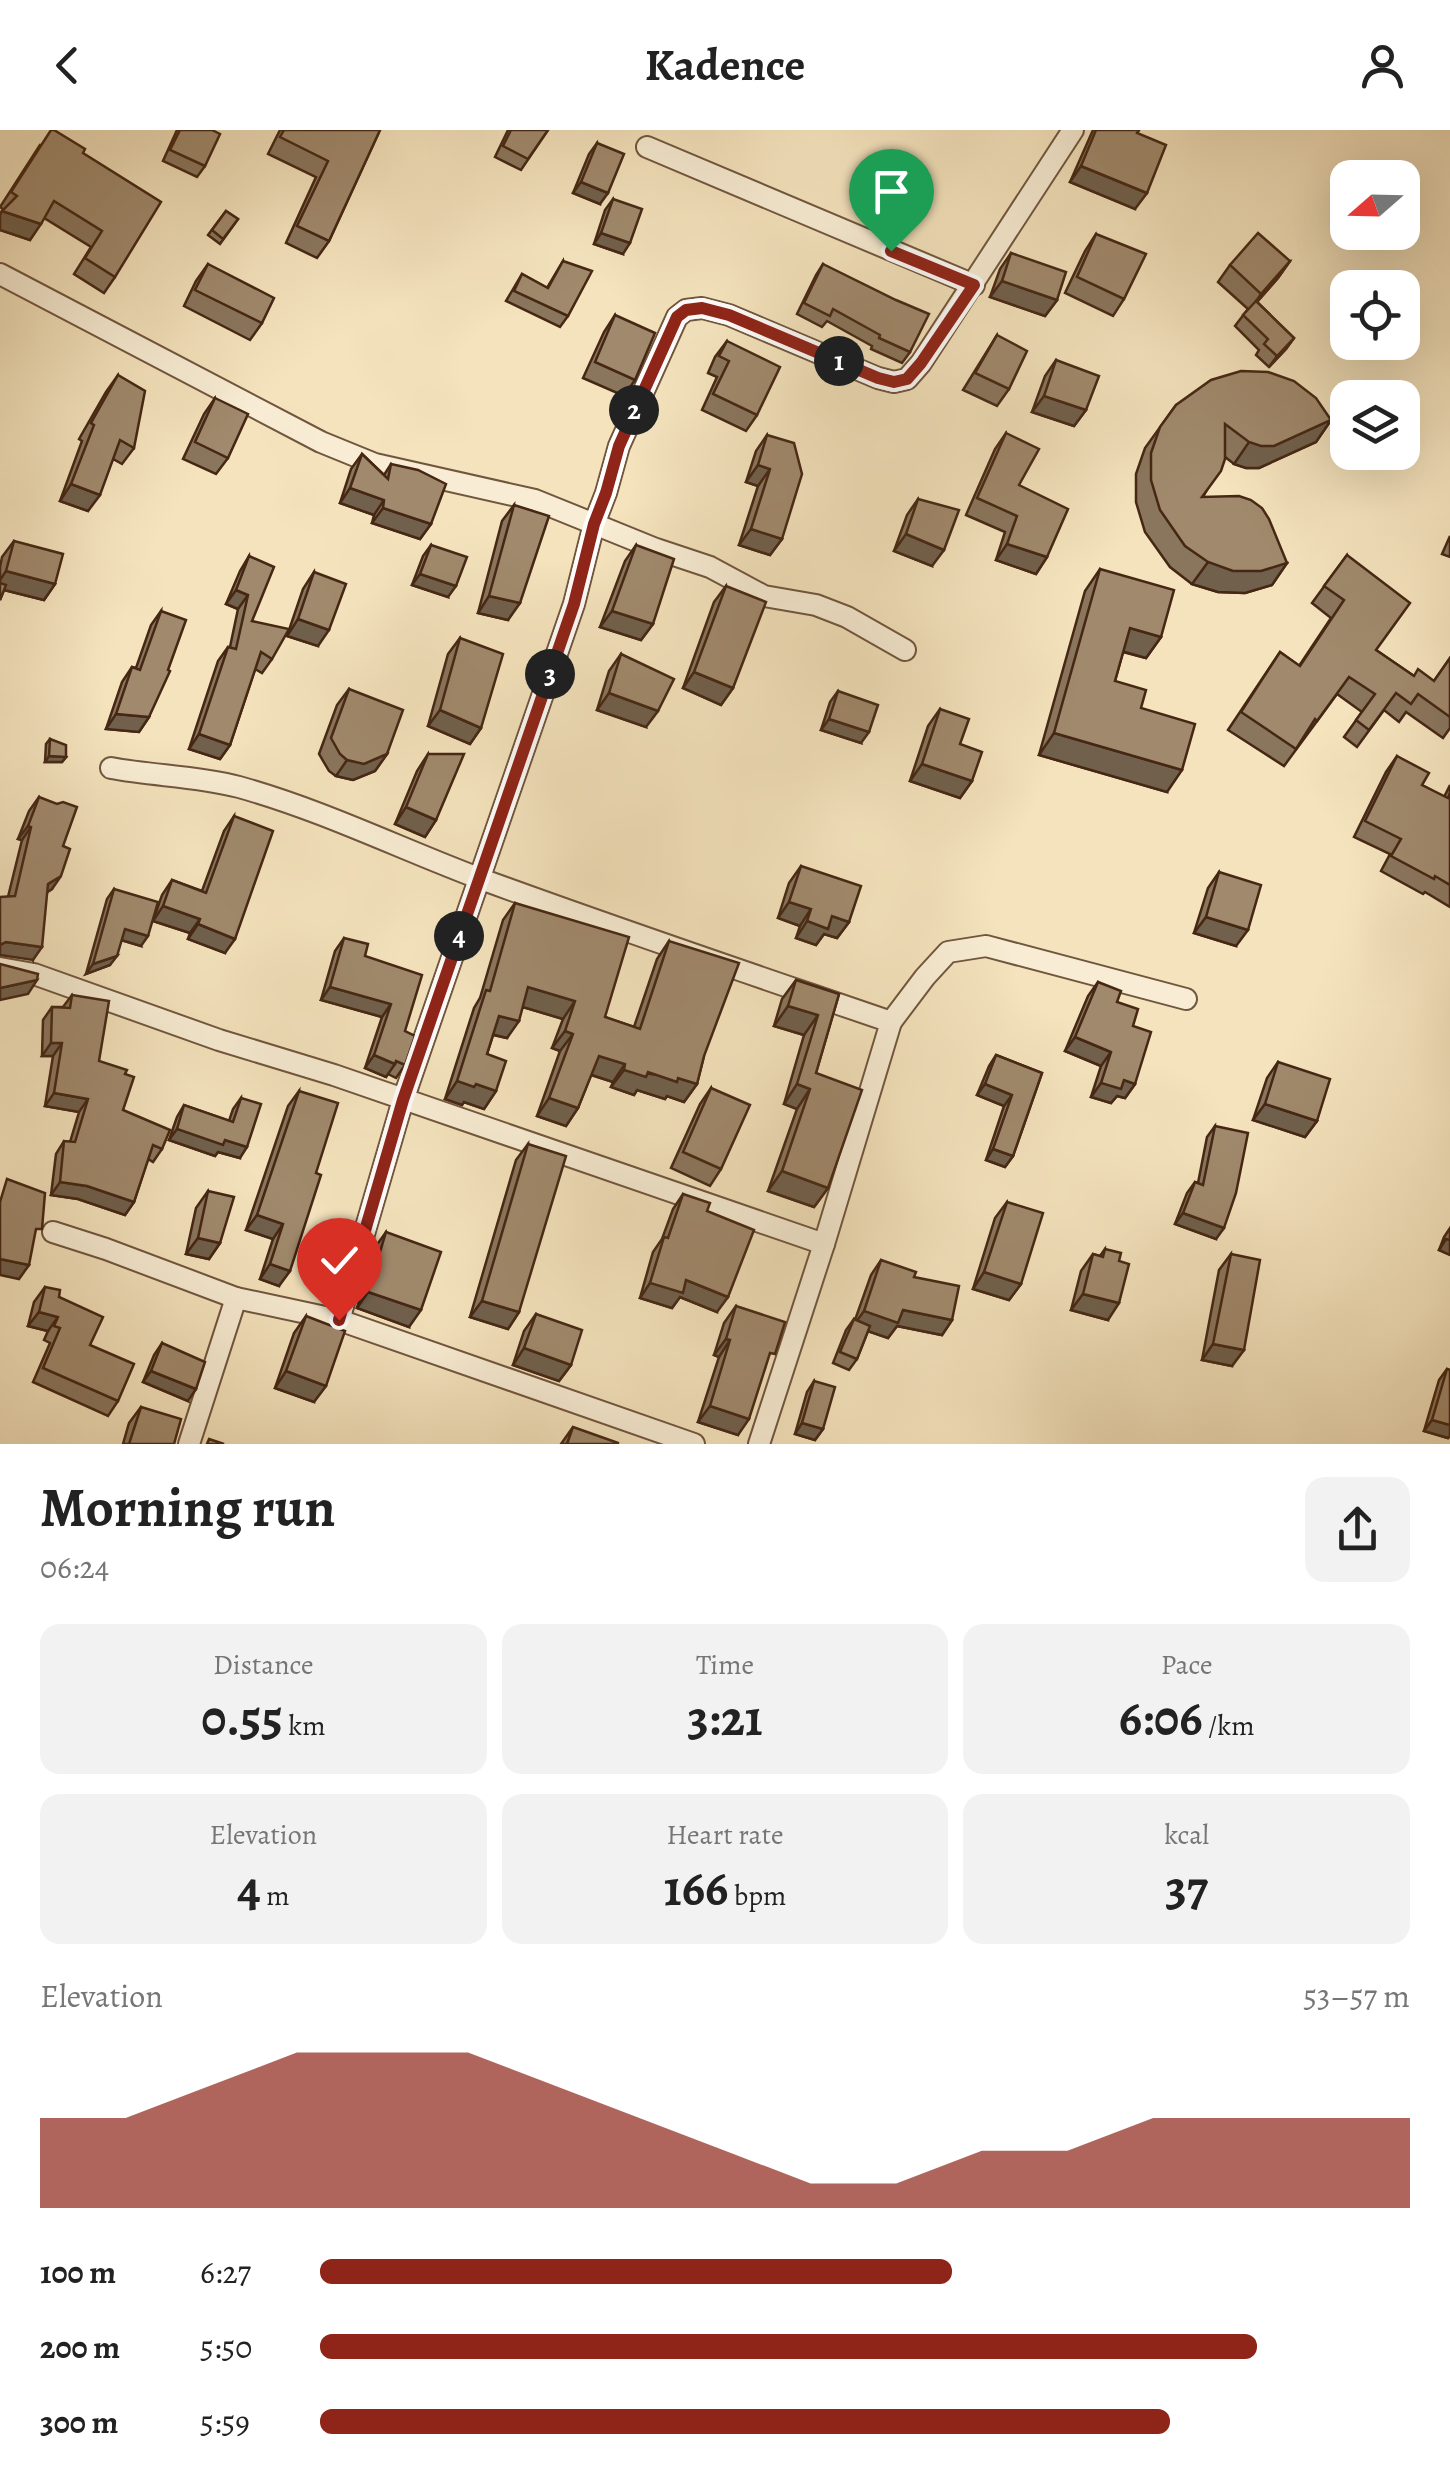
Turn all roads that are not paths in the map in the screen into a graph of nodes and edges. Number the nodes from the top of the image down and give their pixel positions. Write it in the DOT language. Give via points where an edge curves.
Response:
graph roads {
  1 [pos="1073,130"];
  2 [pos="647,147"];
  3 [pos="0,274"];
  4 [pos="974,285"];
  5 [pos="594,524"];
  6 [pos="904,650"];
  7 [pos="112,768"];
  8 [pos="480,878"];
  9 [pos="0,968"];
  10 [pos="1186,999"];
  11 [pos="891,1022"];
  12 [pos="403,1100"];
  13 [pos="53,1232"];
  14 [pos="824,1244"];
  15 [pos="236,1298"];
  16 [pos="339,1320"];
  17 [pos="189,1444"];
  18 [pos="694,1444"];
  19 [pos="758,1444"];
  1 -- 4 [label="street"];
  2 -- 4 [label="street"];
  3 -- 5 [label="street" via="321,442 374,464 535,500"];
  4 -- 5 [label="street" via="921,363 907,379 894,382 729,315 686,310 640,396"];
  5 -- 6 [label="street" via="710,567 764,596 847,617"];
  5 -- 8 [label="street" via="574,604"];
  7 -- 8 [label="street" via="240,787"];
  8 -- 11 [label="street"];
  8 -- 12 [label="street"];
  9 -- 12 [label="street"];
  10 -- 11 [label="street" via="986,946 948,952"];
  11 -- 14 [label="street"];
  12 -- 14 [label="street"];
  12 -- 16 [label="street"];
  13 -- 15 [label="street"];
  14 -- 19 [label="street"];
  15 -- 16 [label="street"];
  15 -- 17 [label="street"];
  16 -- 18 [label="street"];
}
